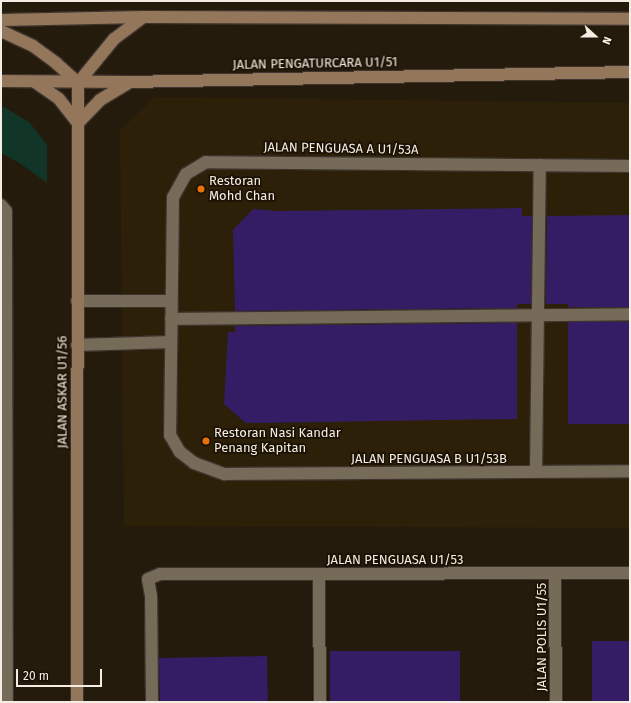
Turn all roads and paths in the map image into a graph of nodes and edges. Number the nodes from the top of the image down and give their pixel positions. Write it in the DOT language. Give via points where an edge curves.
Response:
graph roads {
  1 [pos="143,17"];
  2 [pos="630,19"];
  3 [pos="1,20"];
  4 [pos="1,31"];
  5 [pos="630,72"];
  6 [pos="1,81"];
  7 [pos="35,82"];
  8 [pos="128,82"];
  9 [pos="78,83"];
  10 [pos="78,123"];
  11 [pos="540,166"];
  12 [pos="630,166"];
  13 [pos="1,205"];
  14 [pos="77,301"];
  15 [pos="171,301"];
  16 [pos="630,314"];
  17 [pos="538,315"];
  18 [pos="171,319"];
  19 [pos="171,342"];
  20 [pos="77,345"];
  21 [pos="630,471"];
  22 [pos="536,472"];
  23 [pos="630,572"];
  24 [pos="556,573"];
  25 [pos="319,574"];
  26 [pos="7,702"];
  27 [pos="77,702"];
  28 [pos="152,702"];
  29 [pos="320,702"];
  30 [pos="556,702"];
  1 -- 2 [label="main road"];
  1 -- 3 [label="main road"];
  1 -- 9 [label="main road" via="114,39"];
  4 -- 9 [label="main road" via="33,46"];
  5 -- 8 [label="main road, JALAN PENGATURCARA U1/51"];
  6 -- 7 [label="main road, JALAN PENGATURCARA U1/51"];
  7 -- 9 [label="main road, JALAN PENGATURCARA U1/51"];
  7 -- 10 [label="main road" via="59,99"];
  8 -- 9 [label="main road, JALAN PENGATURCARA U1/51"];
  8 -- 10 [label="main road" via="100,100"];
  9 -- 10 [label="main road, JALAN ASKAR U1/56"];
  10 -- 14 [label="main road, JALAN ASKAR U1/56"];
  11 -- 12 [label="street, JALAN PENGUASA A U1/53A"];
  11 -- 15 [label="street, JALAN PENGUASA A U1/53A" via="206,162 186,174 173,197"];
  11 -- 17 [label="street"];
  13 -- 26 [label="street" via="6,211"];
  14 -- 15 [label="street"];
  14 -- 20 [label="main road, JALAN ASKAR U1/56"];
  15 -- 18 [label="street, JALAN PENGUASA A U1/53A"];
  16 -- 17 [label="street"];
  17 -- 18 [label="street"];
  17 -- 22 [label="street"];
  18 -- 19 [label="street, JALAN PENGUASA B U1/53B"];
  19 -- 20 [label="street"];
  19 -- 22 [label="street, JALAN PENGUASA B U1/53B" via="170,435 180,452 194,463 225,474"];
  20 -- 27 [label="main road, JALAN ASKAR U1/56"];
  21 -- 22 [label="street, JALAN PENGUASA B U1/53B"];
  23 -- 24 [label="street, JALAN PENGUASA U1/53"];
  24 -- 25 [label="street, JALAN PENGUASA U1/53"];
  24 -- 30 [label="street, JALAN POLIS U1/55"];
  25 -- 28 [label="street, JALAN PENGUASA U1/53" via="160,574 148,579 151,596"];
  25 -- 29 [label="street"];
}
